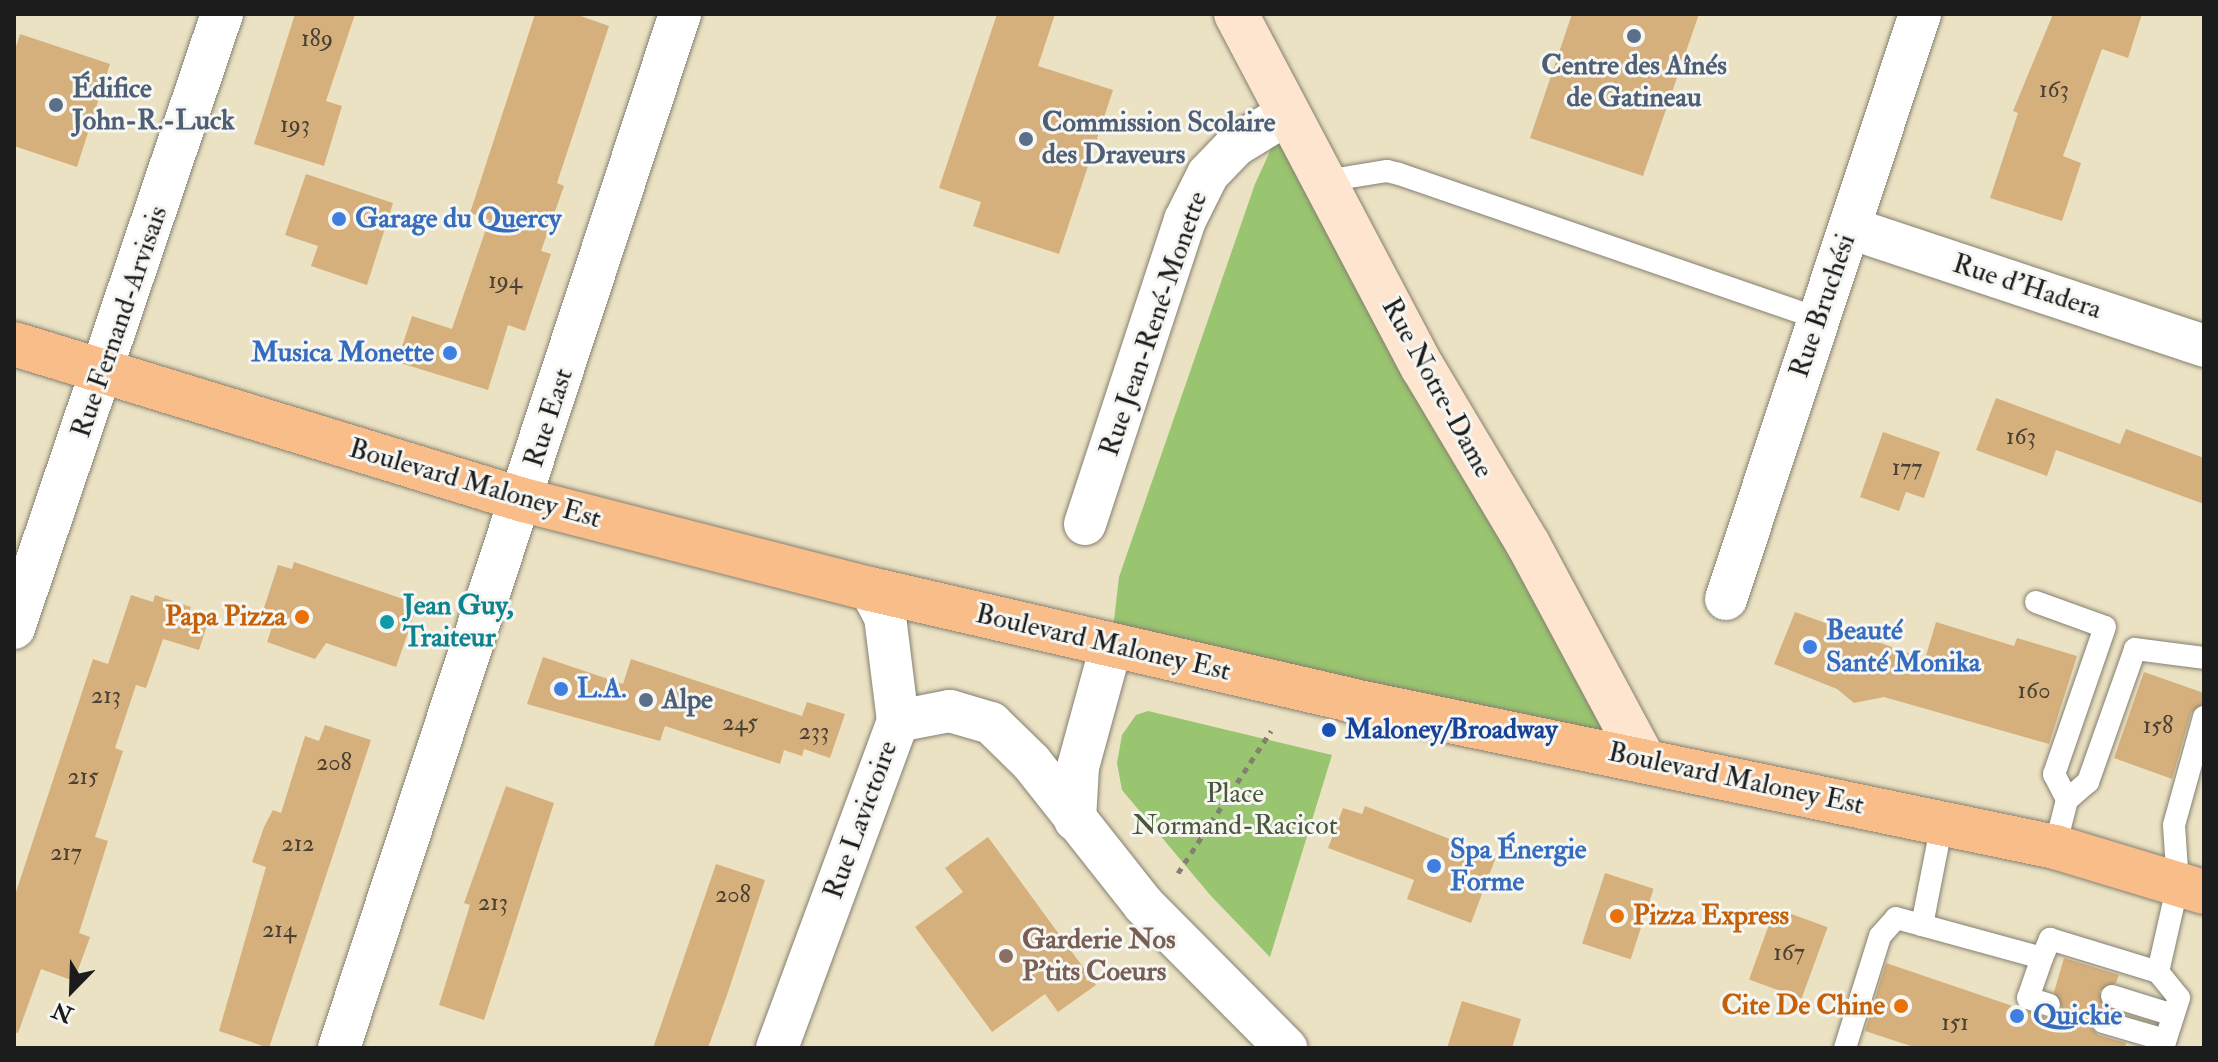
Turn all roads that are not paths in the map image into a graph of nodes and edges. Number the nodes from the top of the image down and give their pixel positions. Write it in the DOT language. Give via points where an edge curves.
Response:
graph roads {
  1 [pos="222,14"];
  2 [pos="680,14"];
  3 [pos="1236,14"];
  4 [pos="1920,14"];
  5 [pos="1287,114"];
  6 [pos="1325,181"];
  7 [pos="1850,228"];
  8 [pos="1818,318"];
  9 [pos="14,344"];
  10 [pos="2204,346"];
  11 [pos="104,373"];
  12 [pos="523,500"];
  13 [pos="1085,524"];
  14 [pos="870,589"];
  15 [pos="1726,599"];
  16 [pos="2036,602"];
  17 [pos="14,628"];
  18 [pos="1111,646"];
  19 [pos="2204,658"];
  20 [pos="2204,717"];
  21 [pos="898,721"];
  22 [pos="1644,760"];
  23 [pos="2067,800"];
  24 [pos="1075,820"];
  25 [pos="1942,823"];
  26 [pos="2055,847"];
  27 [pos="2191,888"];
  28 [pos="1922,925"];
  29 [pos="2046,969"];
  30 [pos="2158,972"];
  31 [pos="2112,996"];
  32 [pos="2049,1005"];
  33 [pos="2173,1015"];
  34 [pos="2103,1022"];
  35 [pos="2164,1044"];
  36 [pos="1279,1045"];
  37 [pos="339,1048"];
  38 [pos="777,1048"];
  39 [pos="1845,1048"];
  1 -- 11 [label="street, Rue Fernand-Arvisais"];
  2 -- 12 [label="street, Rue East"];
  3 -- 5 [label="street, Rue Notre-Dame"];
  4 -- 7 [label="street, Rue Bruchési"];
  5 -- 6 [label="street, Rue Notre-Dame"];
  5 -- 13 [label="street, Rue Jean-René-Monette" via="1236,145 1208,174 1185,220"];
  6 -- 8 [label="lane" via="1399,174"];
  6 -- 22 [label="street, Rue Notre-Dame" via="1423,368 1528,544"];
  7 -- 8 [label="street, Rue Bruchési"];
  7 -- 10 [label="street, Rue d'Hadera"];
  8 -- 15 [label="street, Rue Bruchési"];
  9 -- 11 [label="main road, Boulevard Maloney Est"];
  11 -- 12 [label="main road, Boulevard Maloney Est"];
  11 -- 17 [label="street, Rue Fernand-Arvisais"];
  12 -- 14 [label="main road, Boulevard Maloney Est"];
  12 -- 37 [label="street, Rue East"];
  14 -- 18 [label="main road, Boulevard Maloney Est"];
  14 -- 21 [label="street, Rue Lavictoire" via="885,617"];
  16 -- 23 [label="lane" via="2105,627 2054,774"];
  18 -- 22 [label="main road, Boulevard Maloney Est"];
  18 -- 24 [label="street" via="1078,767"];
  19 -- 23 [label="lane" via="2135,649 2088,782"];
  20 -- 27 [label="lane" via="2174,825"];
  21 -- 24 [label="street" via="950,711 991,723 1031,762"];
  21 -- 38 [label="street, Rue Lavictoire"];
  22 -- 25 [label="main road, Boulevard Maloney Est"];
  23 -- 26 [label="lane"];
  24 -- 36 [label="street" via="1144,905"];
  25 -- 26 [label="main road, Boulevard Maloney Est"];
  25 -- 28 [label="lane"];
  26 -- 27 [label="main road, Boulevard Maloney Est"];
  27 -- 30 [label="lane"];
  28 -- 29 [label="lane"];
  28 -- 39 [label="lane" via="1896,918 1880,936"];
  29 -- 30 [label="lane" via="2050,939"];
  29 -- 32 [label="lane" via="2028,998"];
  30 -- 33 [label="lane" via="2179,998"];
  31 -- 33 [label="lane"];
  33 -- 35 [label="lane"];
  34 -- 35 [label="lane"];
}
